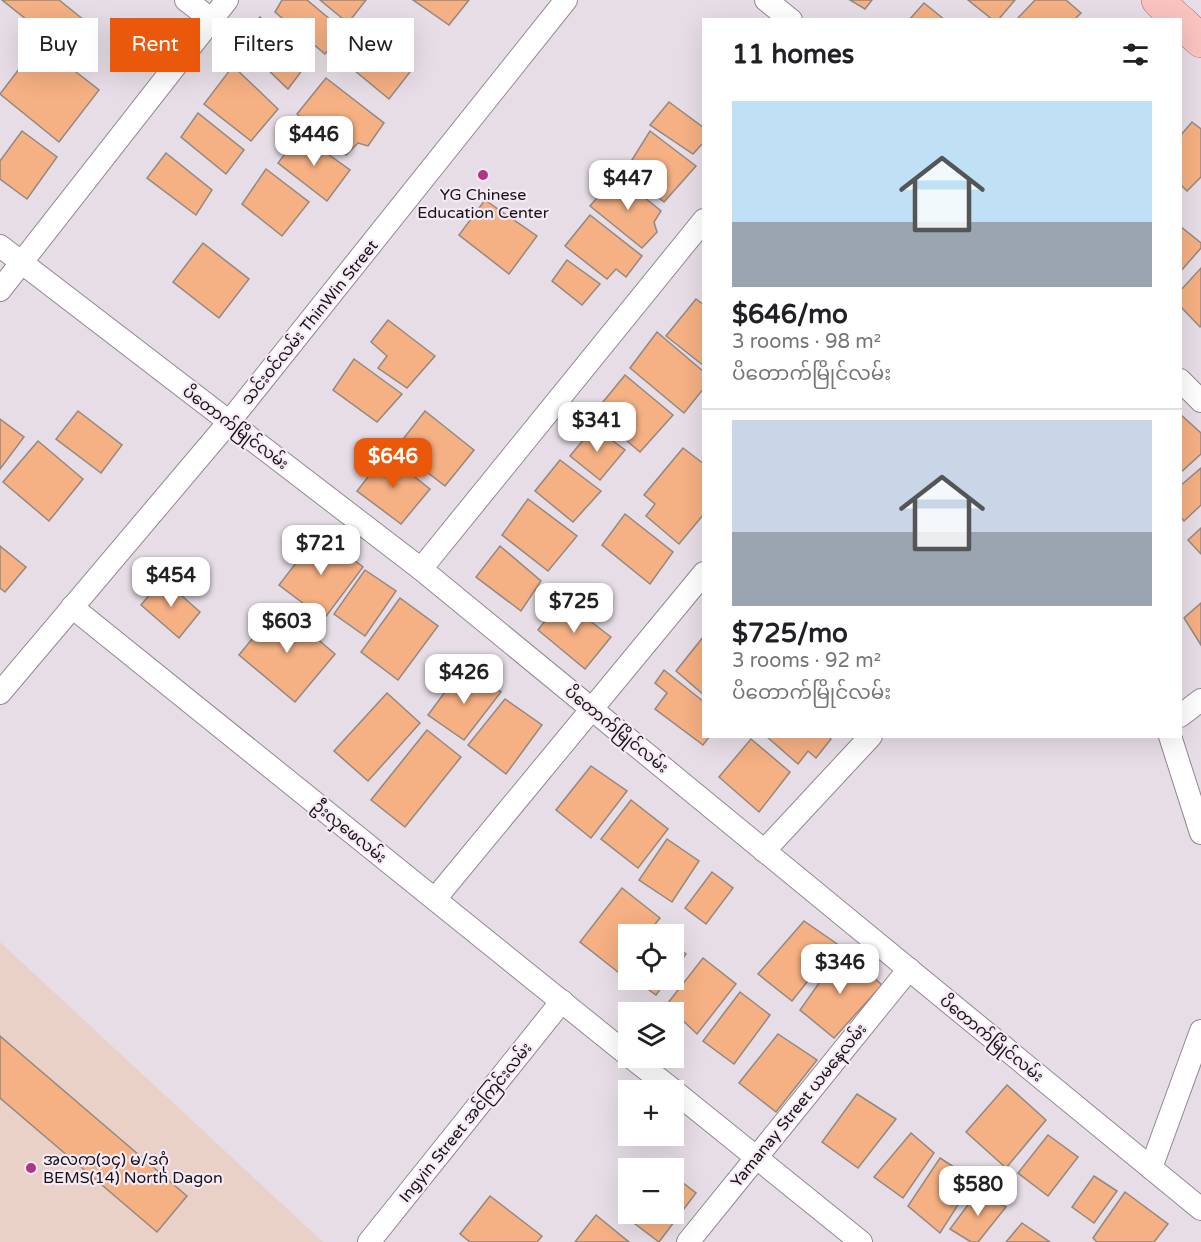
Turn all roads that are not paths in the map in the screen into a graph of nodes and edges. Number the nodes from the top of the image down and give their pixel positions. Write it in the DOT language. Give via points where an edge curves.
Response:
graph roads {
  1 [pos="186,0"];
  2 [pos="228,0"];
  3 [pos="566,0"];
  4 [pos="766,0"];
  5 [pos="214,18"];
  6 [pos="788,18"];
  7 [pos="212,20"];
  8 [pos="1182,24"];
  9 [pos="1201,41"];
  10 [pos="702,222"];
  11 [pos="0,246"];
  12 [pos="21,263"];
  13 [pos="0,290"];
  14 [pos="1182,382"];
  15 [pos="1201,400"];
  16 [pos="229,422"];
  17 [pos="421,568"];
  18 [pos="702,575"];
  19 [pos="72,607"];
  20 [pos="0,693"];
  21 [pos="1201,700"];
  22 [pos="593,710"];
  23 [pos="1182,714"];
  24 [pos="869,738"];
  25 [pos="1171,738"];
  26 [pos="1201,833"];
  27 [pos="764,851"];
  28 [pos="435,899"];
  29 [pos="909,969"];
  30 [pos="562,1002"];
  31 [pos="1201,1031"];
  32 [pos="618,1046"];
  33 [pos="645,1068"];
  34 [pos="659,1080"];
  35 [pos="684,1100"];
  36 [pos="756,1158"];
  37 [pos="1151,1168"];
  38 [pos="1201,1209"];
  39 [pos="369,1242"];
  40 [pos="688,1242"];
  41 [pos="861,1242"];
  1 -- 7 [label="street"];
  2 -- 5 [label="street"];
  3 -- 16 [label="street, သင်းဝင်လမ်း ThinWin Street"];
  4 -- 6 [label="street"];
  7 -- 12 [label="street"];
  8 -- 9 [label="main road"];
  10 -- 17 [label="street"];
  11 -- 12 [label="street, ပိတောက်မြိုင်လမ်း"];
  12 -- 13 [label="street"];
  12 -- 16 [label="street, ပိတောက်မြိုင်လမ်း"];
  14 -- 15 [label="street"];
  16 -- 17 [label="street, ပိတောက်မြိုင်လမ်း"];
  16 -- 19 [label="street, သင်းဝင်လမ်း ThinWin Street"];
  17 -- 22 [label="street, ပိတောက်မြိုင်လမ်း"];
  18 -- 22 [label="street"];
  19 -- 20 [label="street, သင်းဝင်လမ်း ThinWin Street"];
  19 -- 28 [label="street, ဦးလှဖေလမ်း"];
  21 -- 23 [label="street"];
  22 -- 27 [label="street, ပိတောက်မြိုင်လမ်း"];
  22 -- 28 [label="street"];
  24 -- 27 [label="street"];
  25 -- 26 [label="street"];
  27 -- 29 [label="street, ပိတောက်မြိုင်လမ်း"];
  28 -- 30 [label="street, ဦးလှဖေလမ်း"];
  29 -- 36 [label="street, Yamanay Street ယမနေလမ်း"];
  29 -- 37 [label="street, ပိတောက်မြိုင်လမ်း"];
  30 -- 32 [label="street, ဦးလှဖေလမ်း"];
  30 -- 39 [label="street, Ingyin Street အင်ကြင်းလမ်း"];
  31 -- 37 [label="street"];
  33 -- 34 [label="street, ဦးလှဖေလမ်း"];
  35 -- 36 [label="street, ဦးလှဖေလမ်း"];
  36 -- 40 [label="street, Yamanay Street ယမနေလမ်း"];
  36 -- 41 [label="street, ဦးလှဖေလမ်း"];
  37 -- 38 [label="street, ပိတောက်မြိုင်လမ်း"];
}
